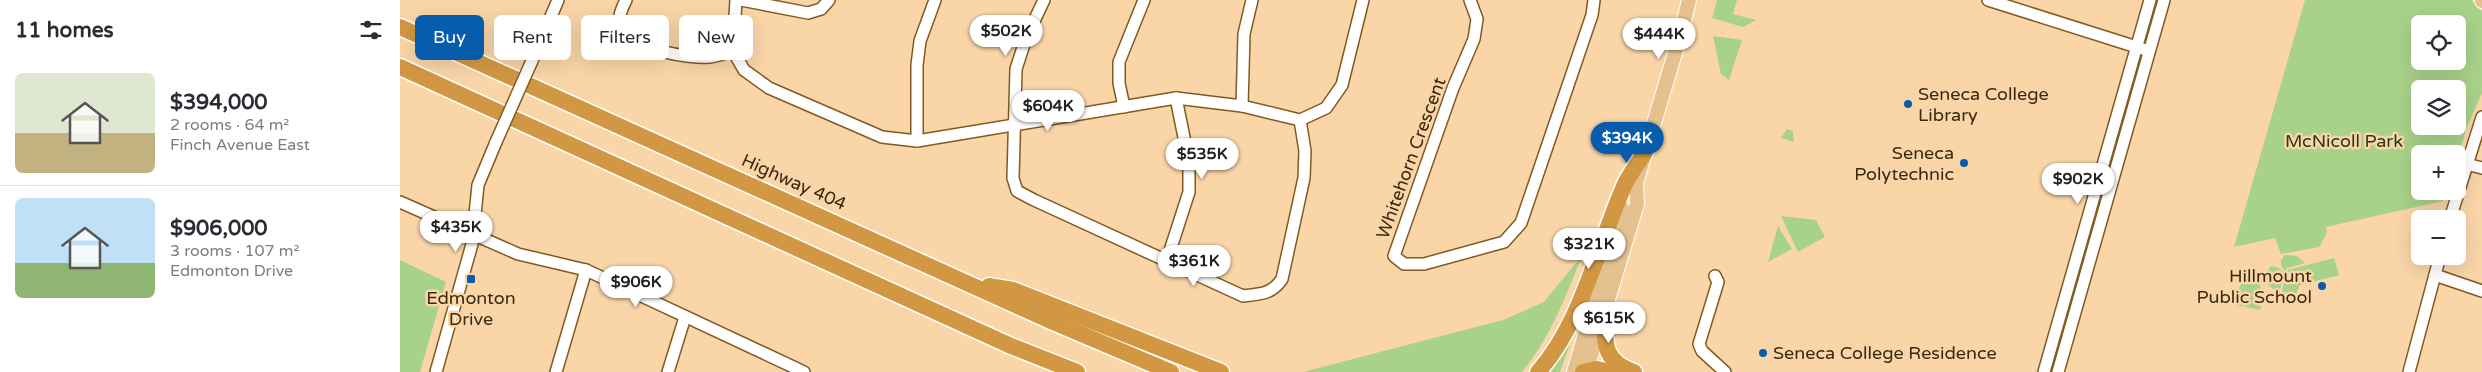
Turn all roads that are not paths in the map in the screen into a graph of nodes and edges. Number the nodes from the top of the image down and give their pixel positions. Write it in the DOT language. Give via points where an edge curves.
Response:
graph roads {
  1 [pos="558,0"];
  2 [pos="626,0"];
  3 [pos="736,0"];
  4 [pos="742,0"];
  5 [pos="829,0"];
  6 [pos="935,0"];
  7 [pos="1044,0"];
  8 [pos="1144,0"];
  9 [pos="1252,0"];
  10 [pos="1363,0"];
  11 [pos="1470,0"];
  12 [pos="1594,0"];
  13 [pos="1689,0"];
  14 [pos="1988,0"];
  15 [pos="2150,0"];
  16 [pos="2164,0"];
  17 [pos="735,15"];
  18 [pos="400,27"];
  19 [pos="2137,45"];
  20 [pos="2149,52"];
  21 [pos="679,56"];
  22 [pos="738,60"];
  23 [pos="400,67"];
  24 [pos="1176,98"];
  25 [pos="1242,106"];
  26 [pos="1124,107"];
  27 [pos="2482,117"];
  28 [pos="1300,120"];
  29 [pos="1014,124"];
  30 [pos="917,141"];
  31 [pos="1646,152"];
  32 [pos="2466,164"];
  33 [pos="2482,168"];
  34 [pos="1636,183"];
  35 [pos="400,202"];
  36 [pos="472,234"];
  37 [pos="1167,260"];
  38 [pos="2438,265"];
  39 [pos="586,270"];
  40 [pos="2435,275"];
  41 [pos="1715,276"];
  42 [pos="972,284"];
  43 [pos="2482,291"];
  44 [pos="1604,311"];
  45 [pos="685,317"];
  46 [pos="1011,346"];
  47 [pos="790,369"];
  48 [pos="1583,371"];
  49 [pos="436,372"];
  50 [pos="556,372"];
  51 [pos="668,372"];
  52 [pos="804,372"];
  53 [pos="1047,372"];
  54 [pos="1077,372"];
  55 [pos="1172,372"];
  56 [pos="1221,372"];
  57 [pos="1538,372"];
  58 [pos="1612,372"];
  59 [pos="1634,372"];
  60 [pos="1725,372"];
  61 [pos="2044,372"];
  62 [pos="2058,372"];
  63 [pos="2409,372"];
  1 -- 36 [label="street, bridge" via="478,185"];
  2 -- 21 [label="street" via="619,19 630,41"];
  3 -- 17 [label="street"];
  4 -- 5 [label="street" via="808,13 821,9"];
  6 -- 30 [label="street" via="920,41"];
  7 -- 29 [label="street" via="1016,69"];
  8 -- 26 [label="street" via="1119,62"];
  9 -- 25 [label="street" via="1244,34"];
  10 -- 28 [label="street" via="1342,85 1326,108"];
  11 -- 12 [label="street, Whitehorn Crescent" via="1477,20 1474,39 1453,88 1394,256 1404,264 1424,264 1504,242 1521,223 1592,15"];
  13 -- 31 [label="main road"];
  14 -- 19 [label="street"];
  15 -- 19 [label="street"];
  16 -- 20 [label="street"];
  18 -- 42 [label="highway, Highway 404"];
  19 -- 20 [label="street"];
  19 -- 61 [label="street"];
  20 -- 62 [label="street"];
  22 -- 30 [label="street" via="744,70 769,88 882,137"];
  23 -- 46 [label="highway"];
  24 -- 25 [label="street"];
  24 -- 26 [label="street"];
  24 -- 37 [label="street" via="1190,162 1189,192"];
  25 -- 28 [label="street"];
  26 -- 29 [label="street"];
  27 -- 32 [label="street"];
  28 -- 37 [label="street" via="1305,151 1304,178 1282,279 1276,289 1243,296"];
  29 -- 30 [label="street"];
  29 -- 37 [label="street" via="1013,178 1016,191"];
  31 -- 34 [label="main road"];
  31 -- 57 [label="highway" via="1624,185 1585,287 1557,348"];
  32 -- 33 [label="street"];
  34 -- 44 [label="main road" via="1637,204"];
  34 -- 48 [label="main road" via="1625,200"];
  35 -- 36 [label="street"];
  36 -- 39 [label="street" via="518,254"];
  36 -- 49 [label="street" via="472,244"];
  38 -- 40 [label="street"];
  39 -- 45 [label="street"];
  39 -- 50 [label="street"];
  40 -- 43 [label="street"];
  40 -- 63 [label="street"];
  41 -- 60 [label="street" via="1718,282 1700,344 1702,351"];
  42 -- 55 [label="highway, Highway 404"];
  42 -- 56 [label="highway" via="1013,290"];
  44 -- 48 [label="main road"];
  44 -- 59 [label="highway" via="1608,354 1614,362"];
  45 -- 47 [label="street"];
  45 -- 51 [label="street"];
  46 -- 53 [label="highway"];
  46 -- 54 [label="highway"];
  47 -- 52 [label="street"];
  48 -- 58 [label="highway"];
}
